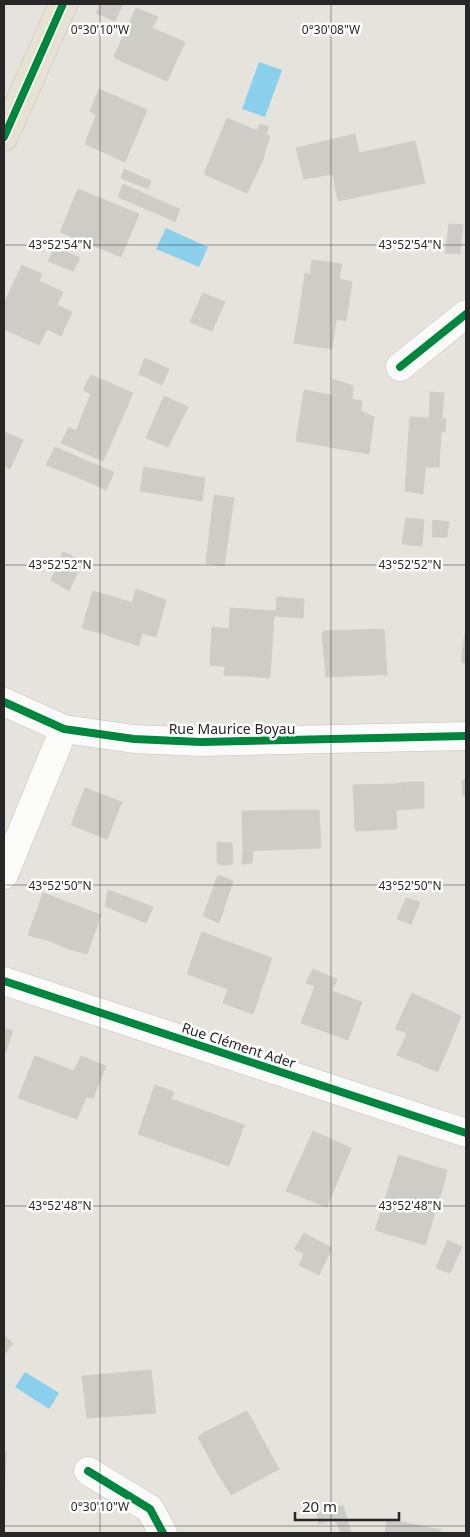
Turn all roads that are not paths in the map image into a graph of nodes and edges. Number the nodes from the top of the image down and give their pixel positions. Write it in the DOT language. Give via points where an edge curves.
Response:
graph roads {
  1 [pos="63,4"];
  2 [pos="4,137"];
  3 [pos="466,314"];
  4 [pos="400,367"];
  5 [pos="4,702"];
  6 [pos="64,730"];
  7 [pos="466,736"];
  8 [pos="4,876"];
  9 [pos="4,981"];
  10 [pos="466,1133"];
  11 [pos="88,1471"];
  12 [pos="163,1533"];
  1 -- 2 [label="main road"];
  3 -- 4 [label="street"];
  5 -- 6 [label="street, Rue Maurice Boyau"];
  6 -- 7 [label="street, Rue Maurice Boyau" via="134,739 201,742"];
  6 -- 8 [label="street"];
  9 -- 10 [label="street, Rue Clément Ader"];
  11 -- 12 [label="street" via="150,1509"];
}
